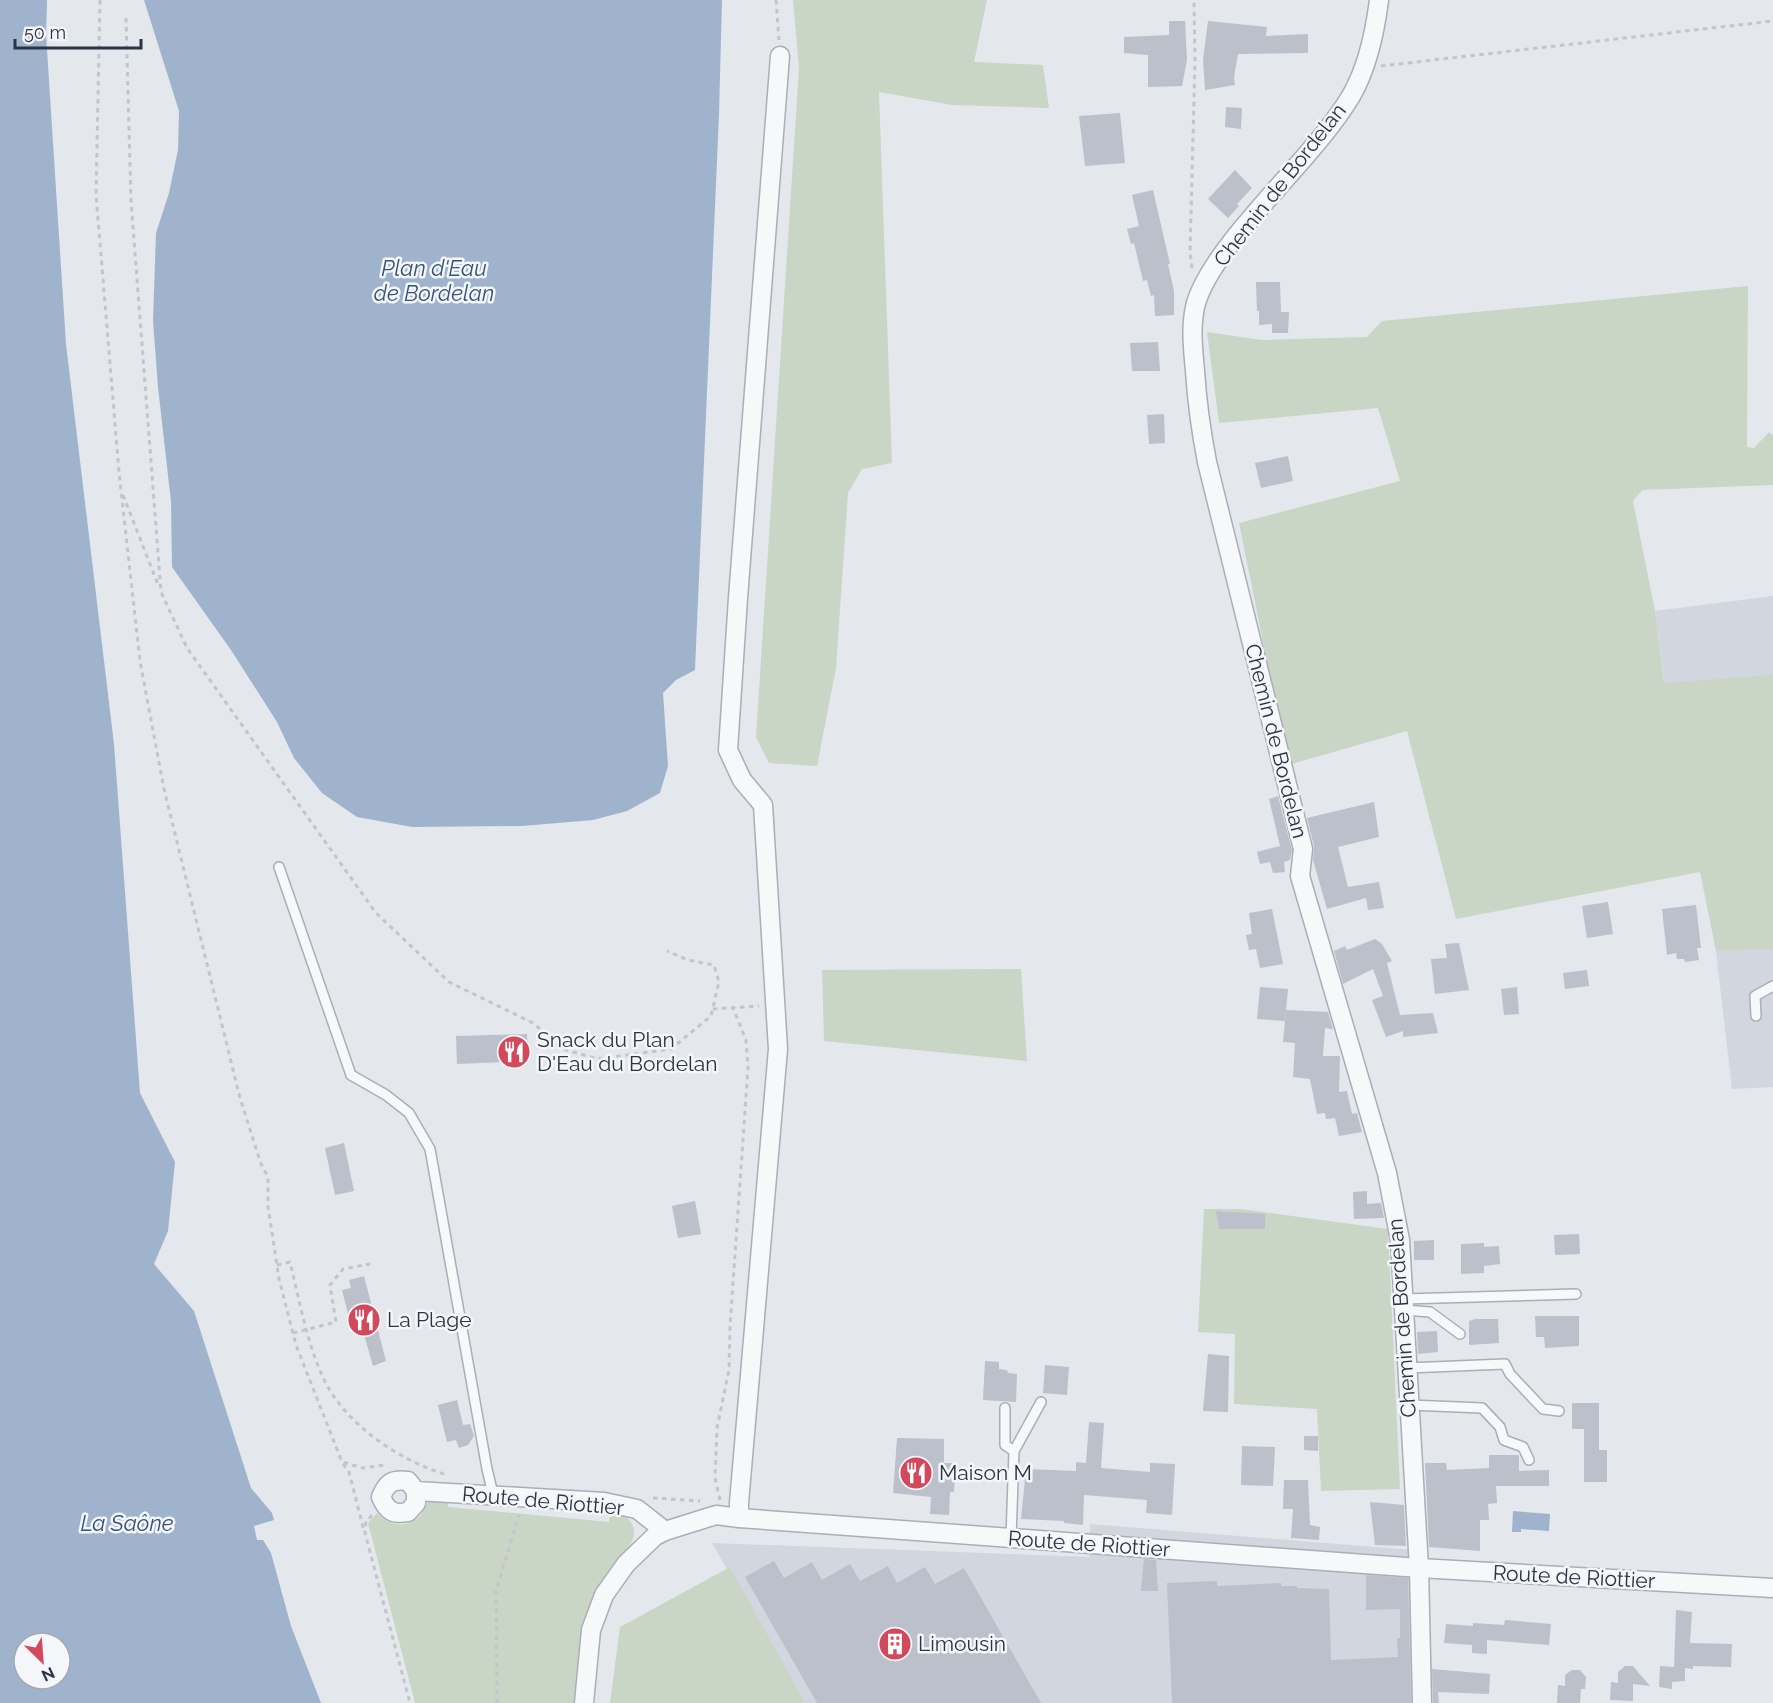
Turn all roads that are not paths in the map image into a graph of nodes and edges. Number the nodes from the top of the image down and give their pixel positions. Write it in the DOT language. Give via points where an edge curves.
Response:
graph roads {
  1 [pos="1379,0"];
  2 [pos="780,57"];
  3 [pos="279,867"];
  4 [pos="1773,986"];
  5 [pos="1756,1016"];
  6 [pos="1576,1294"];
  7 [pos="1404,1304"];
  8 [pos="1460,1334"];
  9 [pos="1407,1368"];
  10 [pos="1041,1402"];
  11 [pos="1409,1405"];
  12 [pos="1005,1408"];
  13 [pos="1559,1411"];
  14 [pos="1014,1450"];
  15 [pos="1529,1460"];
  16 [pos="493,1494"];
  17 [pos="384,1504"];
  18 [pos="740,1518"];
  19 [pos="664,1531"];
  20 [pos="1011,1538"];
  21 [pos="1419,1568"];
  22 [pos="1773,1588"];
  23 [pos="584,1703"];
  24 [pos="1422,1703"];
  1 -- 7 [label="street, Chemin de Bordelan" via="1364,68 1351,96 1216,263 1197,302 1192,331 1199,421 1207,462 1303,849 1300,876 1387,1173 1401,1240"];
  2 -- 18 [label="street" via="728,750 742,780 763,805 778,1049"];
  3 -- 16 [label="lane" via="351,1075 409,1113 430,1149"];
  4 -- 5 [label="lane" via="1755,996"];
  6 -- 7 [label="lane"];
  7 -- 8 [label="lane" via="1430,1312"];
  7 -- 9 [label="street, Chemin de Bordelan"];
  9 -- 11 [label="street, Chemin de Bordelan"];
  9 -- 13 [label="lane" via="1505,1364 1543,1409"];
  10 -- 14 [label="lane"];
  11 -- 15 [label="lane" via="1482,1408 1500,1427 1504,1440 1523,1447"];
  11 -- 21 [label="street, Chemin de Bordelan"];
  12 -- 14 [label="lane" via="1005,1445"];
  14 -- 20 [label="lane"];
  16 -- 17 [label="street, Route de Riottier" via="416,1491 408,1481 396,1479 386,1485 381,1497"];
  16 -- 19 [label="street, Route de Riottier" via="604,1502 637,1509"];
  18 -- 19 [label="street, Route de Riottier" via="716,1515"];
  18 -- 20 [label="street, Route de Riottier"];
  19 -- 23 [label="street" via="626,1564 604,1595 591,1630"];
  20 -- 21 [label="street, Route de Riottier"];
  21 -- 22 [label="street, Route de Riottier"];
  21 -- 24 [label="street, Chemin de Bordelan"];
}
